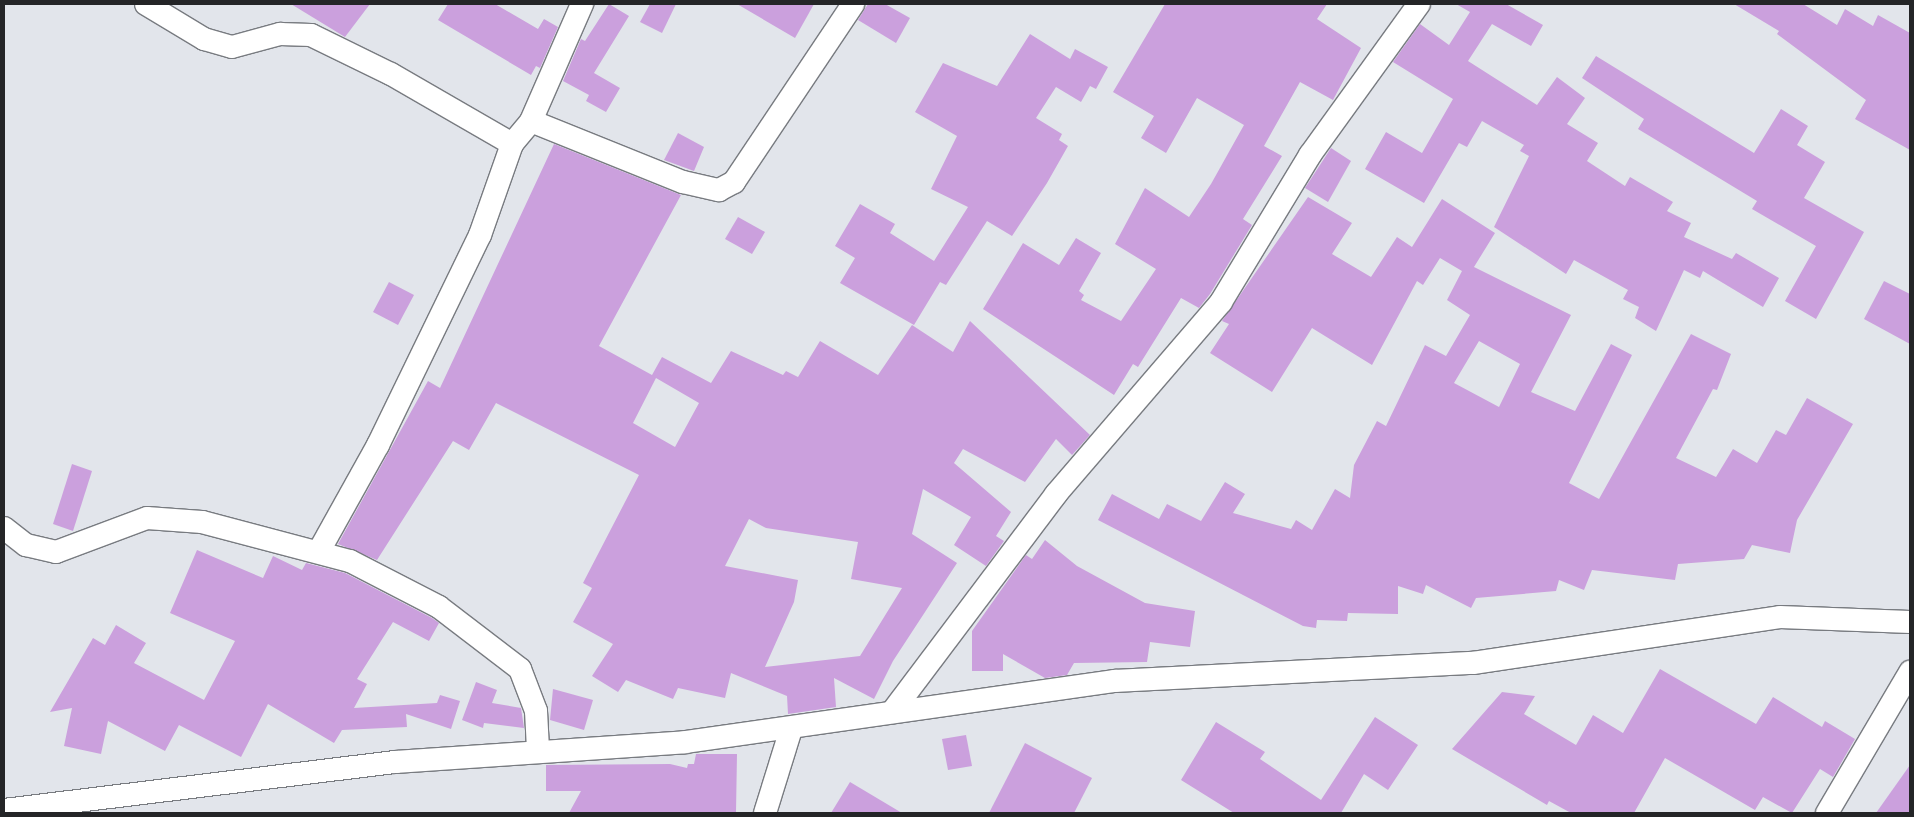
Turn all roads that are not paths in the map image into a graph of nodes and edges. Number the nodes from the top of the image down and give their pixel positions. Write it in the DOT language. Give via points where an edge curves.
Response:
graph roads {
  1 [pos="146,4"];
  2 [pos="582,4"];
  3 [pos="853,4"];
  4 [pos="1420,4"];
  5 [pos="531,121"];
  6 [pos="512,144"];
  7 [pos="4,528"];
  8 [pos="319,551"];
  9 [pos="1910,622"];
  10 [pos="1910,672"];
  11 [pos="892,712"];
  12 [pos="790,730"];
  13 [pos="538,750"];
  14 [pos="4,810"];
  15 [pos="765,813"];
  16 [pos="1827,813"];
  1 -- 6 [label="street" via="204,39 232,47 280,34 311,35 391,74"];
  2 -- 5 [label="street"];
  3 -- 5 [label="street" via="734,182 719,190 683,182"];
  4 -- 11 [label="street" via="1310,155 1221,302 1056,494"];
  5 -- 6 [label="street"];
  6 -- 8 [label="street" via="480,235 378,444"];
  7 -- 8 [label="street" via="26,545 56,552 147,518 165,519 202,522"];
  8 -- 13 [label="street" via="409,589 520,669 536,711"];
  9 -- 11 [label="street" via="1780,617 1473,663 1115,681"];
  10 -- 16 [label="street"];
  11 -- 12 [label="street"];
  12 -- 13 [label="street" via="685,742"];
  12 -- 15 [label="street"];
  13 -- 14 [label="street" via="288,774"];
}
